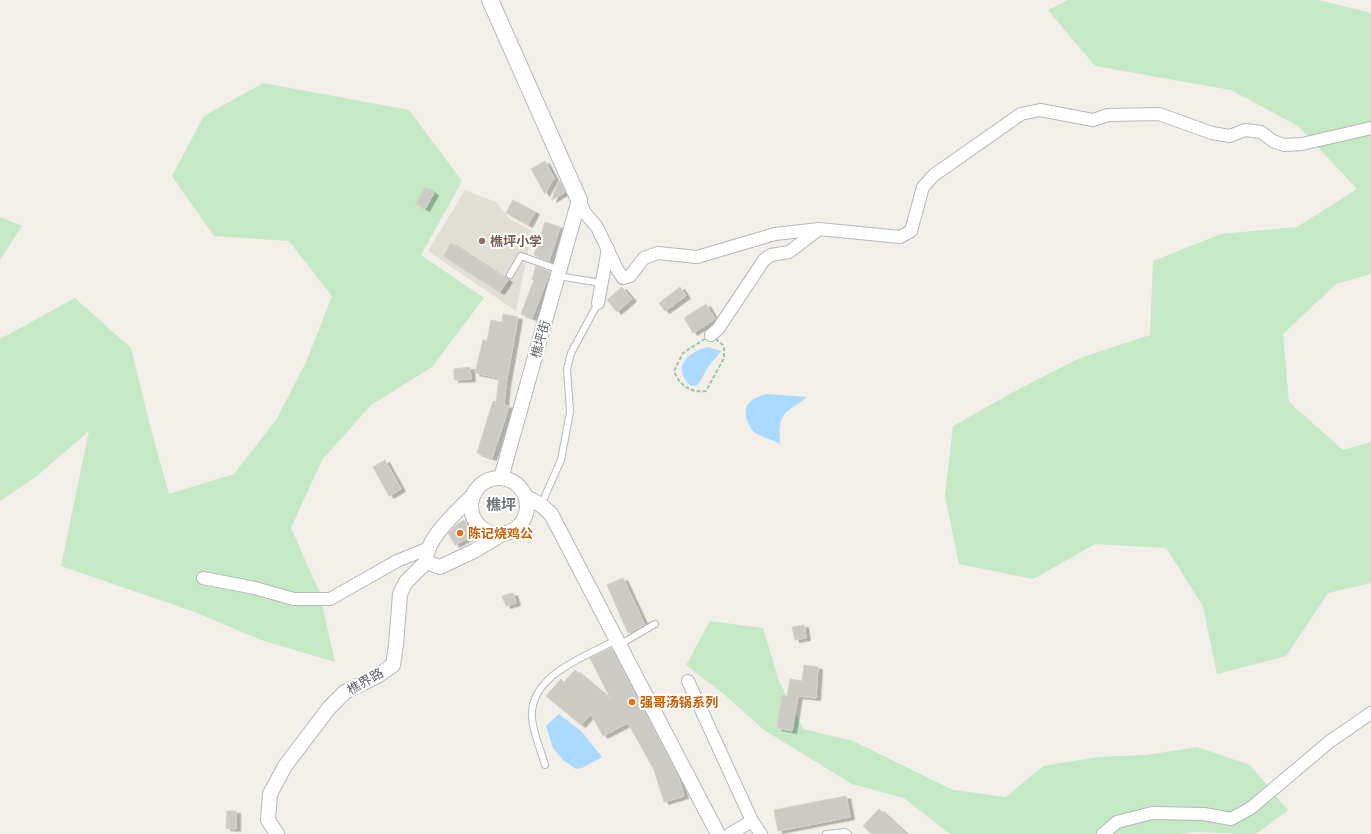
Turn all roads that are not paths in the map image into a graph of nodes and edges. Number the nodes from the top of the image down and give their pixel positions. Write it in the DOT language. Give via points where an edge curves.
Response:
graph roads {
  1 [pos="490,0"];
  2 [pos="1371,128"];
  3 [pos="579,200"];
  4 [pos="819,229"];
  5 [pos="608,249"];
  6 [pos="559,273"];
  7 [pos="510,275"];
  8 [pos="601,284"];
  9 [pos="598,302"];
  10 [pos="711,335"];
  11 [pos="500,478"];
  12 [pos="474,494"];
  13 [pos="526,497"];
  14 [pos="541,505"];
  15 [pos="504,533"];
  16 [pos="429,548"];
  17 [pos="426,562"];
  18 [pos="203,578"];
  19 [pos="655,624"];
  20 [pos="617,643"];
  21 [pos="688,681"];
  22 [pos="1371,713"];
  23 [pos="545,765"];
  24 [pos="752,821"];
  25 [pos="277,834"];
  26 [pos="718,834"];
  27 [pos="730,834"];
  28 [pos="761,834"];
  29 [pos="826,834"];
  30 [pos="848,834"];
  31 [pos="1102,834"];
  1 -- 3 [label="main road"];
  2 -- 4 [label="street" via="1302,144 1284,145 1261,132 1245,130 1230,136 1212,133 1159,114 1108,115 1093,120 1040,110 1021,114 934,175 922,187 911,231 900,237"];
  3 -- 5 [label="street"];
  3 -- 6 [label="street, 樵坪街"];
  4 -- 5 [label="street" via="775,234 697,257 658,253 644,258 630,276 623,278 616,269"];
  4 -- 10 [label="street" via="789,252 764,260 718,329"];
  5 -- 8 [label="street"];
  6 -- 7 [label="lane" via="521,256"];
  6 -- 8 [label="lane"];
  6 -- 11 [label="street, 樵坪街"];
  8 -- 9 [label="street"];
  9 -- 14 [label="lane" via="571,353 567,368 570,412 561,460"];
  11 -- 12 [label="street" via="487,480"];
  11 -- 13 [label="street" via="519,486"];
  12 -- 15 [label="street" via="471,508 480,526 491,532"];
  12 -- 16 [label="street" via="433,539"];
  13 -- 14 [label="street"];
  13 -- 15 [label="street" via="527,511 521,523 517,528"];
  14 -- 20 [label="street" via="551,514"];
  15 -- 17 [label="street" via="440,567"];
  16 -- 17 [label="street"];
  16 -- 18 [label="street" via="397,561 330,599 294,599"];
  17 -- 25 [label="street, 樵界路" via="406,582 400,594 393,665 345,692 329,708 285,766 270,794 268,820"];
  19 -- 20 [label="lane"];
  20 -- 23 [label="lane" via="556,672 544,683 532,704 532,719"];
  20 -- 26 [label="street"];
  21 -- 24 [label="street"];
  22 -- 31 [label="street" via="1329,742 1251,808 1231,819 1204,814 1152,813 1117,822"];
  24 -- 27 [label="street"];
  24 -- 28 [label="street"];
  29 -- 30 [label="lane"];
}
